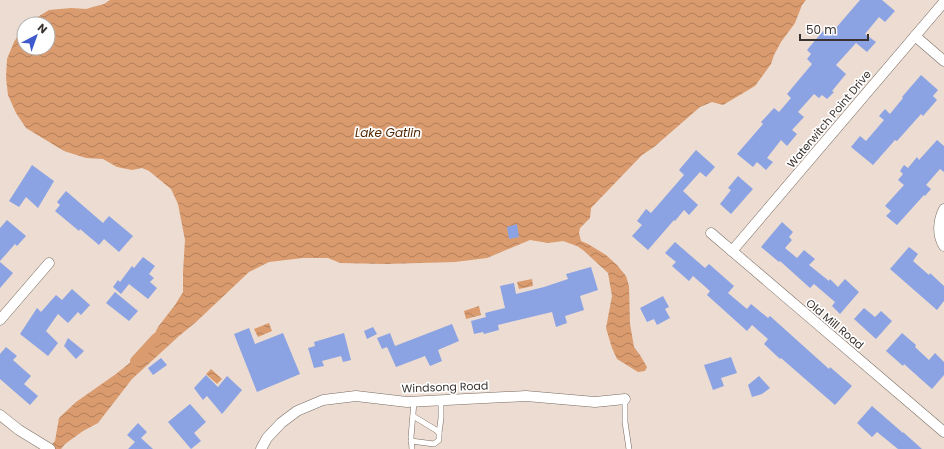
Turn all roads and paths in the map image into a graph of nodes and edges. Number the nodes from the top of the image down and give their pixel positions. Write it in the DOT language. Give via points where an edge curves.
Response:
graph roads {
  1 [pos="944,2"];
  2 [pos="916,36"];
  3 [pos="944,61"];
  4 [pos="944,209"];
  5 [pos="711,233"];
  6 [pos="944,246"];
  7 [pos="732,251"];
  8 [pos="49,263"];
  9 [pos="0,320"];
  10 [pos="625,399"];
  11 [pos="441,400"];
  12 [pos="414,402"];
  13 [pos="0,415"];
  14 [pos="413,416"];
  15 [pos="944,432"];
  16 [pos="439,433"];
  17 [pos="411,441"];
  18 [pos="49,448"];
  19 [pos="261,449"];
  20 [pos="412,449"];
  21 [pos="629,449"];
  1 -- 2 [label="street, Waterwitch Point Drive"];
  2 -- 3 [label="street"];
  2 -- 7 [label="street, Waterwitch Point Drive"];
  4 -- 6 [label="street" via="939,232"];
  5 -- 7 [label="street, Old Mill Road"];
  7 -- 15 [label="street, Old Mill Road"];
  8 -- 9 [label="street"];
  10 -- 11 [label="street, Windsong Road" via="595,402 526,396"];
  10 -- 21 [label="lane" via="624,422"];
  11 -- 12 [label="street, Windsong Road"];
  11 -- 16 [label="lane"];
  12 -- 14 [label="lane"];
  12 -- 19 [label="street, Windsong Road" via="356,396 323,400 297,411 281,422"];
  13 -- 18 [label="street" via="18,430"];
  14 -- 16 [label="lane"];
  14 -- 17 [label="lane"];
  16 -- 17 [label="lane" via="440,440 434,444"];
  17 -- 20 [label="lane"];
}
